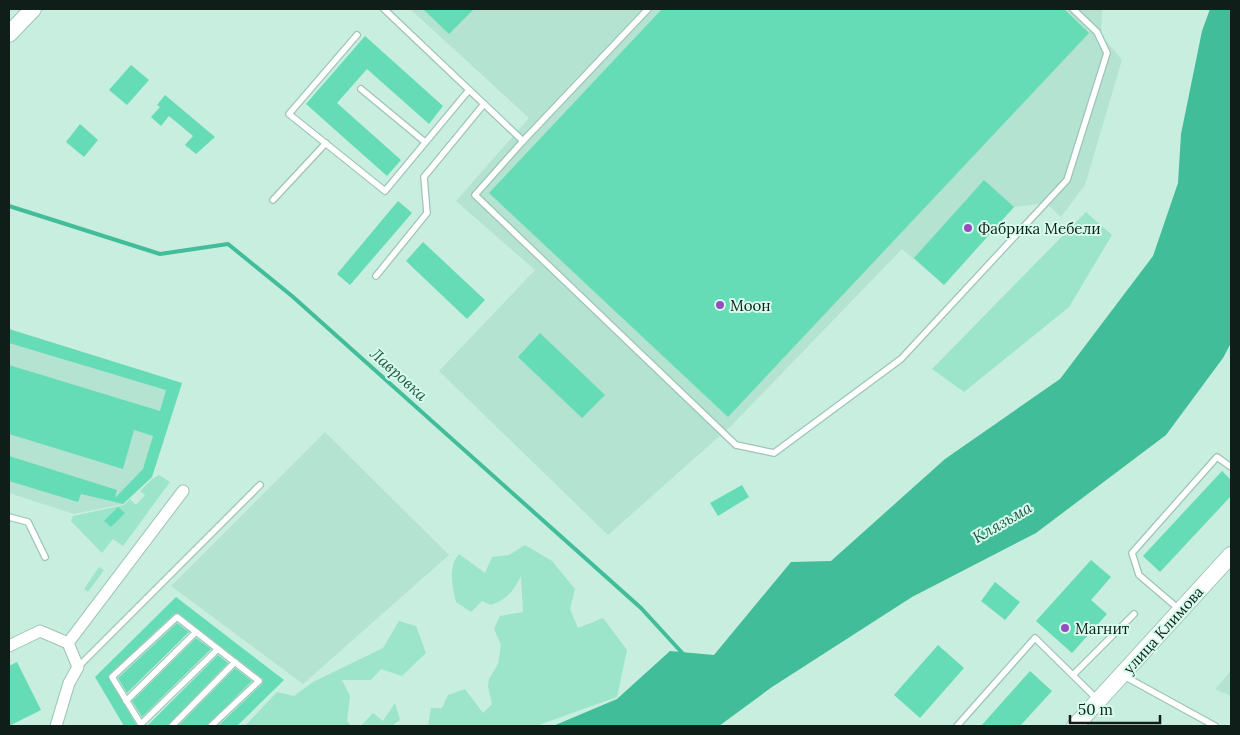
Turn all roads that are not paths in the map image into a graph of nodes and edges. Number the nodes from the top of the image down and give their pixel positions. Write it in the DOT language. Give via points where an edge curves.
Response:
graph roads {
  1 [pos="33,9"];
  2 [pos="384,9"];
  3 [pos="648,9"];
  4 [pos="1073,9"];
  5 [pos="9,34"];
  6 [pos="357,35"];
  7 [pos="362,89"];
  8 [pos="469,90"];
  9 [pos="484,104"];
  10 [pos="523,141"];
  11 [pos="425,142"];
  12 [pos="326,143"];
  13 [pos="273,200"];
  14 [pos="376,276"];
  15 [pos="1231,467"];
  16 [pos="260,485"];
  17 [pos="183,491"];
  18 [pos="9,517"];
  19 [pos="1231,555"];
  20 [pos="45,558"];
  21 [pos="1181,611"];
  22 [pos="1134,614"];
  23 [pos="196,632"];
  24 [pos="68,643"];
  25 [pos="9,646"];
  26 [pos="218,649"];
  27 [pos="235,662"];
  28 [pos="78,668"];
  29 [pos="1122,674"];
  30 [pos="1073,676"];
  31 [pos="1099,700"];
  32 [pos="126,701"];
  33 [pos="142,725"];
  34 [pos="56,726"];
  35 [pos="172,726"];
  36 [pos="211,726"];
  37 [pos="957,726"];
  38 [pos="1075,726"];
  39 [pos="1215,726"];
  1 -- 5 [label="main road"];
  2 -- 8 [label="lane"];
  3 -- 10 [label="lane"];
  4 -- 10 [label="lane" via="1097,32 1107,54 1067,180 901,359 774,453 736,445 474,195"];
  6 -- 12 [label="lane" via="289,114"];
  7 -- 11 [label="lane"];
  8 -- 9 [label="lane"];
  8 -- 11 [label="lane"];
  9 -- 10 [label="lane"];
  9 -- 14 [label="lane" via="424,177 428,212"];
  11 -- 12 [label="lane" via="385,191"];
  12 -- 13 [label="lane"];
  15 -- 21 [label="lane" via="1217,457 1132,553 1139,575"];
  16 -- 28 [label="lane"];
  17 -- 24 [label="street"];
  18 -- 20 [label="lane" via="28,522"];
  19 -- 21 [label="main road, улица Климова"];
  21 -- 29 [label="main road, улица Климова"];
  22 -- 30 [label="lane"];
  23 -- 26 [label="lane"];
  23 -- 32 [label="lane"];
  23 -- 32 [label="lane" via="177,617 112,678"];
  24 -- 25 [label="street" via="40,631"];
  24 -- 28 [label="street"];
  26 -- 27 [label="lane"];
  26 -- 33 [label="lane"];
  27 -- 35 [label="lane"];
  27 -- 36 [label="lane" via="259,681"];
  28 -- 34 [label="street" via="69,683"];
  29 -- 31 [label="main road, улица Климова"];
  29 -- 39 [label="lane"];
  30 -- 31 [label="lane"];
  30 -- 37 [label="lane" via="1035,638"];
  31 -- 38 [label="main road, улица Климова"];
  32 -- 33 [label="lane"];
}
